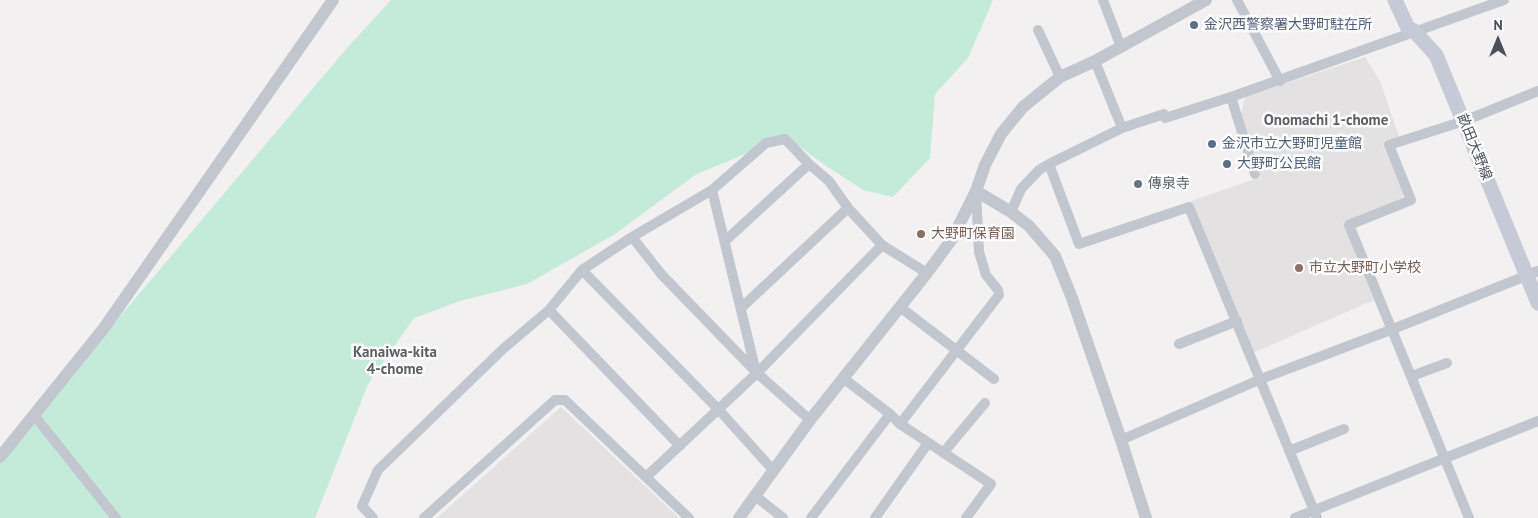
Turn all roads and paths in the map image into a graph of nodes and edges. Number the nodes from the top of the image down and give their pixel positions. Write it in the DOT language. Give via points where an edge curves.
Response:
graph roads {
  1 [pos="333,0"];
  2 [pos="1103,0"];
  3 [pos="1206,0"];
  4 [pos="1237,0"];
  5 [pos="1395,0"];
  6 [pos="1504,0"];
  7 [pos="1038,30"];
  8 [pos="1414,31"];
  9 [pos="1121,47"];
  10 [pos="1095,61"];
  11 [pos="1060,76"];
  12 [pos="1280,81"];
  13 [pos="1538,91"];
  14 [pos="1231,97"];
  15 [pos="1464,121"];
  16 [pos="1122,128"];
  17 [pos="809,164"];
  18 [pos="1048,164"];
  19 [pos="1255,174"];
  20 [pos="712,190"];
  21 [pos="976,191"];
  22 [pos="848,208"];
  23 [pos="1011,212"];
  24 [pos="632,237"];
  25 [pos="725,241"];
  26 [pos="882,246"];
  27 [pos="582,270"];
  28 [pos="927,273"];
  29 [pos="1532,273"];
  30 [pos="1538,303"];
  31 [pos="740,308"];
  32 [pos="900,308"];
  33 [pos="549,310"];
  34 [pos="1237,321"];
  35 [pos="1393,329"];
  36 [pos="1179,344"];
  37 [pos="955,350"];
  38 [pos="1447,363"];
  39 [pos="757,373"];
  40 [pos="1412,376"];
  41 [pos="843,378"];
  42 [pos="1261,379"];
  43 [pos="994,380"];
  44 [pos="985,403"];
  45 [pos="719,410"];
  46 [pos="890,414"];
  47 [pos="34,415"];
  48 [pos="810,420"];
  49 [pos="1538,421"];
  50 [pos="900,424"];
  51 [pos="1344,429"];
  52 [pos="1121,440"];
  53 [pos="928,443"];
  54 [pos="680,446"];
  55 [pos="1289,451"];
  56 [pos="944,453"];
  57 [pos="0,457"];
  58 [pos="1444,458"];
  59 [pos="773,470"];
  60 [pos="646,477"];
  61 [pos="754,495"];
  62 [pos="1316,514"];
  63 [pos="116,518"];
  64 [pos="374,518"];
  65 [pos="424,518"];
  66 [pos="689,518"];
  67 [pos="739,518"];
  68 [pos="784,518"];
  69 [pos="811,518"];
  70 [pos="876,518"];
  71 [pos="966,518"];
  72 [pos="1146,518"];
  73 [pos="1295,518"];
  74 [pos="1469,518"];
  1 -- 47 [label="street" via="104,328"];
  2 -- 9 [label="street"];
  3 -- 9 [label="street"];
  4 -- 12 [label="street"];
  5 -- 8 [label="main road, 畝田大野線" via="1408,28"];
  6 -- 8 [label="street"];
  7 -- 11 [label="street"];
  8 -- 12 [label="street"];
  8 -- 15 [label="main road, 畝田大野線" via="1436,55"];
  9 -- 10 [label="street"];
  10 -- 11 [label="street"];
  10 -- 16 [label="street"];
  11 -- 21 [label="street" via="1011,120 985,165"];
  12 -- 14 [label="street"];
  13 -- 15 [label="street"];
  14 -- 16 [label="street"];
  14 -- 19 [label="street"];
  15 -- 29 [label="main road, 畝田大野線"];
  15 -- 35 [label="street" via="1389,146 1411,200 1350,225"];
  16 -- 18 [label="street"];
  17 -- 20 [label="street" via="785,138 766,143"];
  17 -- 22 [label="street" via="829,181"];
  17 -- 25 [label="street"];
  18 -- 23 [label="street" via="1020,189"];
  18 -- 34 [label="street" via="1079,244 1189,207"];
  20 -- 24 [label="street"];
  20 -- 25 [label="street"];
  21 -- 23 [label="street"];
  21 -- 28 [label="street" via="952,238"];
  21 -- 37 [label="street" via="979,252 986,275 998,290 998,295"];
  22 -- 26 [label="street"];
  22 -- 31 [label="street"];
  23 -- 52 [label="street" via="1029,226 1055,256"];
  24 -- 27 [label="street"];
  24 -- 39 [label="street" via="662,275"];
  25 -- 31 [label="street"];
  26 -- 28 [label="street"];
  26 -- 39 [label="street"];
  27 -- 33 [label="street"];
  27 -- 45 [label="street"];
  28 -- 32 [label="street"];
  29 -- 30 [label="main road, 畝田大野線"];
  29 -- 35 [label="street"];
  31 -- 39 [label="street"];
  32 -- 37 [label="street"];
  32 -- 41 [label="street"];
  33 -- 54 [label="street"];
  33 -- 64 [label="street" via="503,349 378,470 362,506"];
  34 -- 36 [label="street"];
  34 -- 42 [label="street"];
  35 -- 40 [label="street"];
  35 -- 42 [label="street"];
  37 -- 43 [label="street"];
  37 -- 50 [label="street"];
  38 -- 40 [label="street"];
  39 -- 45 [label="street"];
  39 -- 48 [label="street"];
  40 -- 58 [label="street"];
  41 -- 46 [label="street"];
  41 -- 48 [label="street"];
  42 -- 52 [label="street"];
  42 -- 55 [label="street"];
  44 -- 56 [label="street"];
  45 -- 54 [label="street"];
  45 -- 59 [label="street"];
  46 -- 50 [label="street"];
  46 -- 69 [label="street"];
  47 -- 57 [label="street"];
  47 -- 63 [label="street"];
  48 -- 59 [label="street"];
  49 -- 58 [label="street"];
  50 -- 53 [label="street"];
  51 -- 55 [label="street"];
  52 -- 72 [label="street"];
  53 -- 56 [label="street"];
  53 -- 70 [label="street"];
  54 -- 60 [label="street"];
  55 -- 62 [label="street"];
  56 -- 71 [label="street" via="991,484"];
  58 -- 62 [label="street"];
  58 -- 74 [label="street"];
  59 -- 61 [label="street"];
  60 -- 65 [label="street" via="565,400 555,400"];
  60 -- 66 [label="street"];
  61 -- 67 [label="street"];
  61 -- 68 [label="street"];
  62 -- 73 [label="street"];
}
